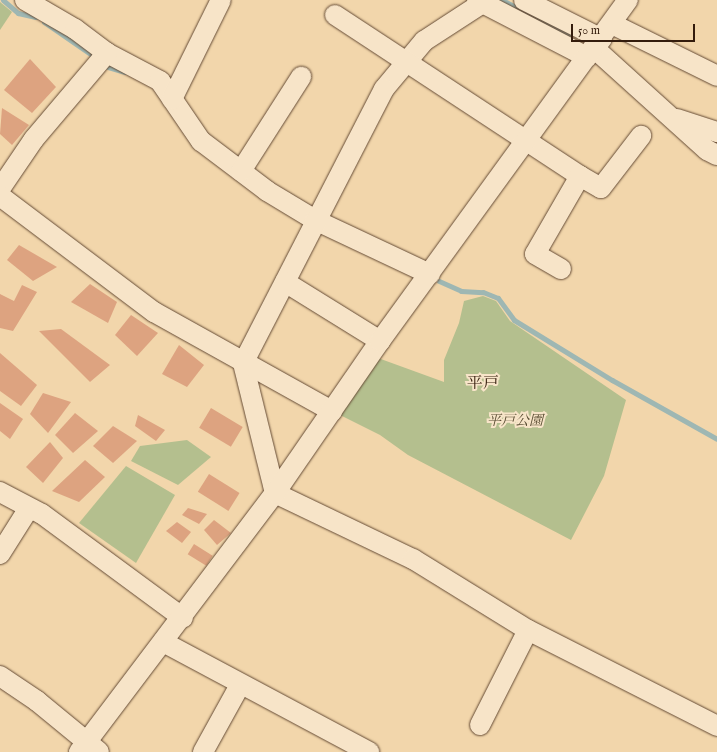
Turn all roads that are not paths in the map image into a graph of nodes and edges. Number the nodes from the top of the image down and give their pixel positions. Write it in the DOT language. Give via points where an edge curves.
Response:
graph roads {
  1 [pos="25,0"];
  2 [pos="220,0"];
  3 [pos="524,0"];
  4 [pos="628,0"];
  5 [pos="482,1"];
  6 [pos="335,15"];
  7 [pos="599,42"];
  8 [pos="108,53"];
  9 [pos="405,63"];
  10 [pos="717,76"];
  11 [pos="301,77"];
  12 [pos="172,99"];
  13 [pos="670,116"];
  14 [pos="717,132"];
  15 [pos="641,136"];
  16 [pos="526,141"];
  17 [pos="717,155"];
  18 [pos="240,171"];
  19 [pos="580,176"];
  20 [pos="0,189"];
  21 [pos="0,196"];
  22 [pos="315,220"];
  23 [pos="561,269"];
  24 [pos="430,274"];
  25 [pos="285,282"];
  26 [pos="380,341"];
  27 [pos="243,363"];
  28 [pos="332,411"];
  29 [pos="0,492"];
  30 [pos="275,493"];
  31 [pos="29,508"];
  32 [pos="0,554"];
  33 [pos="183,618"];
  34 [pos="528,630"];
  35 [pos="162,642"];
  36 [pos="0,676"];
  37 [pos="240,685"];
  38 [pos="480,725"];
  39 [pos="717,726"];
  40 [pos="89,748"];
  41 [pos="203,752"];
  42 [pos="369,752"];
  1 -- 8 [label="street" via="75,29"];
  2 -- 12 [label="street"];
  3 -- 7 [label="street"];
  4 -- 7 [label="street"];
  5 -- 7 [label="street"];
  5 -- 9 [label="street" via="424,41"];
  6 -- 9 [label="street"];
  7 -- 10 [label="street"];
  7 -- 13 [label="street"];
  7 -- 16 [label="street"];
  8 -- 12 [label="street" via="160,81"];
  8 -- 20 [label="street" via="34,139"];
  9 -- 16 [label="street"];
  9 -- 22 [label="street" via="384,89"];
  11 -- 18 [label="street"];
  12 -- 18 [label="street" via="201,141"];
  13 -- 14 [label="street"];
  13 -- 17 [label="street" via="707,150"];
  15 -- 19 [label="street" via="601,188"];
  16 -- 19 [label="street"];
  16 -- 24 [label="street"];
  18 -- 22 [label="street"];
  19 -- 23 [label="street" via="535,254"];
  21 -- 27 [label="street" via="154,312"];
  22 -- 24 [label="street"];
  22 -- 25 [label="street"];
  24 -- 26 [label="street"];
  25 -- 26 [label="street"];
  25 -- 27 [label="street"];
  26 -- 28 [label="street"];
  27 -- 28 [label="street"];
  27 -- 30 [label="street"];
  28 -- 30 [label="street"];
  29 -- 31 [label="street"];
  30 -- 33 [label="street" via="252,520"];
  30 -- 34 [label="street" via="413,558"];
  31 -- 32 [label="street"];
  31 -- 33 [label="street" via="103,558"];
  33 -- 35 [label="street"];
  34 -- 38 [label="street"];
  34 -- 39 [label="street"];
  35 -- 37 [label="street"];
  35 -- 40 [label="street"];
  36 -- 40 [label="street" via="37,701"];
  37 -- 41 [label="street"];
  37 -- 42 [label="street"];
}
